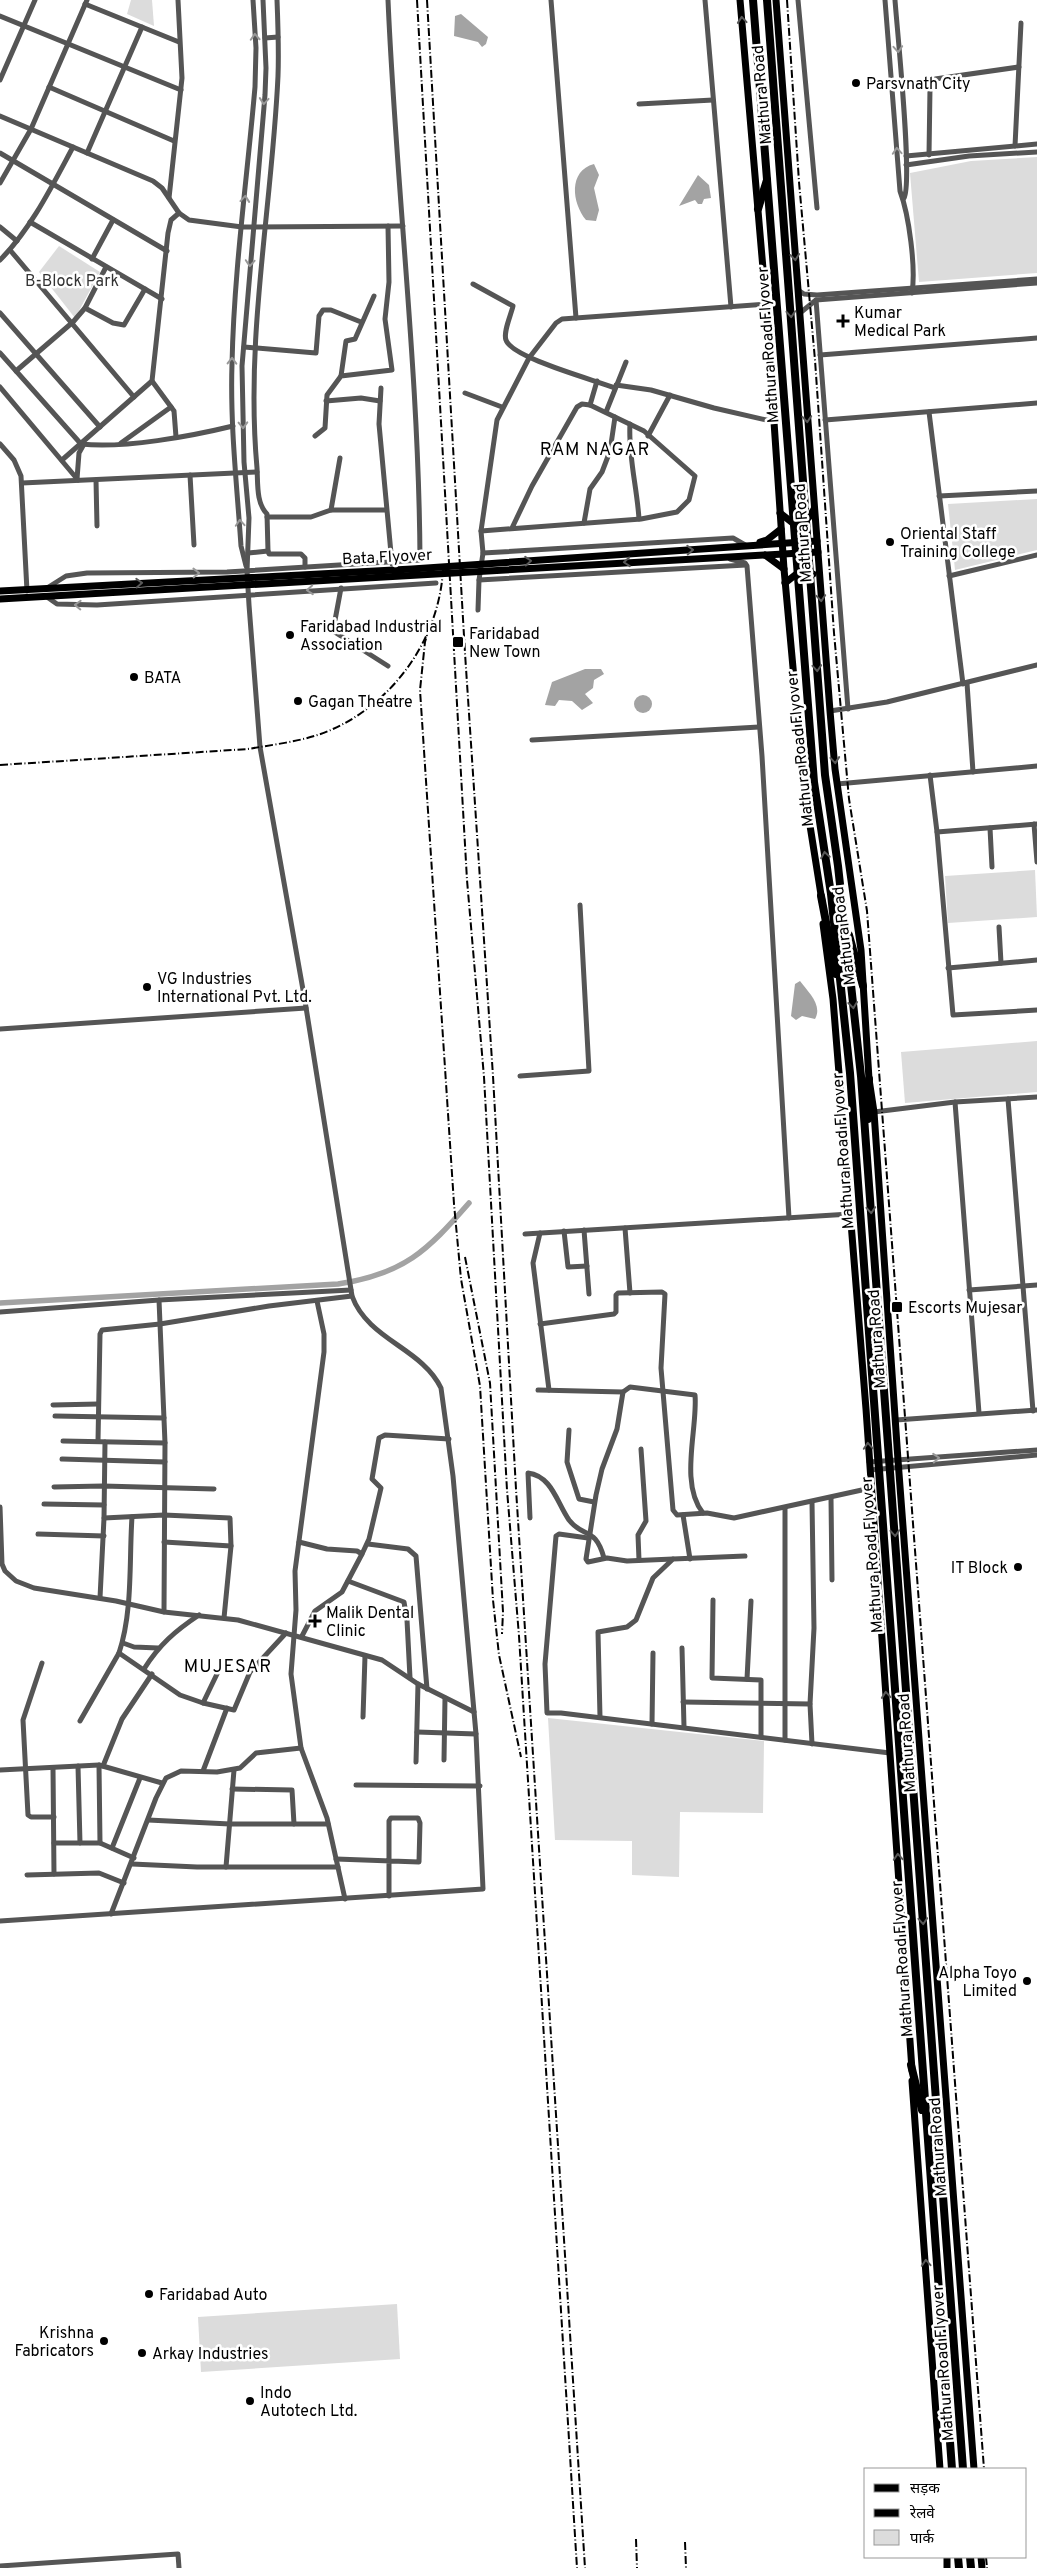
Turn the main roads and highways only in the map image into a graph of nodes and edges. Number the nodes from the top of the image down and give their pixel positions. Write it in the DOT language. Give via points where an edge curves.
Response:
graph roads {
  1 [pos="740,0"];
  2 [pos="753,0"];
  3 [pos="767,0"];
  4 [pos="776,0"];
  5 [pos="768,176"];
  6 [pos="758,208"];
  7 [pos="787,211"];
  8 [pos="814,509"];
  9 [pos="780,513"];
  10 [pos="781,529"];
  11 [pos="817,541"];
  12 [pos="782,544"];
  13 [pos="748,546"];
  14 [pos="721,552"];
  15 [pos="818,552"];
  16 [pos="782,554"];
  17 [pos="765,555"];
  18 [pos="784,569"];
  19 [pos="820,581"];
  20 [pos="785,583"];
  21 [pos="90,589"];
  22 [pos="0,591"];
  23 [pos="0,599"];
  24 [pos="821,896"];
  25 [pos="844,921"];
  26 [pos="863,986"];
  27 [pos="842,990"];
  28 [pos="870,1079"];
  29 [pos="866,1148"];
  30 [pos="911,2065"];
  31 [pos="927,2126"];
  32 [pos="940,2468"];
  33 [pos="952,2468"];
  34 [pos="963,2468"];
  35 [pos="974,2468"];
  6 -- 1 [label="main road, Mathura Road, one-way"];
  2 -- 5 [label="highway, Mathura Road"];
  3 -- 7 [label="highway, Mathura Road" via="782,189"];
  4 -- 7 [label="main road, Mathura Road"];
  5 -- 6 [label="highway"];
  27 -- 5 [label="highway, Mathura Road Flyover, one-way" via="813,772"];
  6 -- 9 [label="main road, Mathura Road"];
  7 -- 8 [label="main road, Mathura Road, one-way" via="798,290"];
  7 -- 25 [label="highway, Mathura Road Flyover, one-way" via="825,776"];
  8 -- 9 [label="main road" via="810,518 794,524"];
  8 -- 11 [label="main road, Mathura Road"];
  9 -- 10 [label="main road, Mathura Road"];
  10 -- 12 [label="main road, Mathura Road"];
  10 -- 13 [label="main road" via="767,540"];
  11 -- 12 [label="main road, Bata Flyover"];
  11 -- 15 [label="main road, Mathura Road"];
  12 -- 13 [label="main road, Bata Flyover"];
  12 -- 16 [label="main road, Mathura Road"];
  13 -- 14 [label="main road, Bata Flyover"];
  14 -- 17 [label="main road"];
  21 -- 14 [label="main road, Bata Flyover, one-way"];
  14 -- 21 [label="main road, Bata Flyover, one-way" via="710,557"];
  15 -- 16 [label="main road"];
  15 -- 19 [label="main road, Mathura Road"];
  16 -- 17 [label="main road"];
  16 -- 18 [label="main road, Mathura Road"];
  17 -- 18 [label="main road"];
  18 -- 20 [label="main road, Mathura Road"];
  19 -- 20 [label="main road" via="814,574 799,572"];
  19 -- 26 [label="main road, Mathura Road, one-way" via="837,784 861,950"];
  20 -- 24 [label="main road, Mathura Road" via="804,788"];
  21 -- 22 [label="main road, Bata Flyover"];
  21 -- 23 [label="main road, Bata Flyover" via="47,597"];
  24 -- 27 [label="highway" via="834,966"];
  30 -- 24 [label="main road, Mathura Road, one-way" via="870,1466 833,999"];
  25 -- 26 [label="highway"];
  25 -- 29 [label="highway, Mathura Road, one-way"];
  26 -- 28 [label="main road, Mathura Road"];
  27 -- 31 [label="highway, Mathura Road Flyover"];
  28 -- 29 [label="highway"];
  28 -- 35 [label="main road, Mathura Road"];
  29 -- 34 [label="highway, Mathura Road Flyover, one-way"];
  30 -- 31 [label="highway"];
  32 -- 30 [label="main road, Mathura Road, one-way"];
  31 -- 33 [label="highway, Mathura Road"];
}
